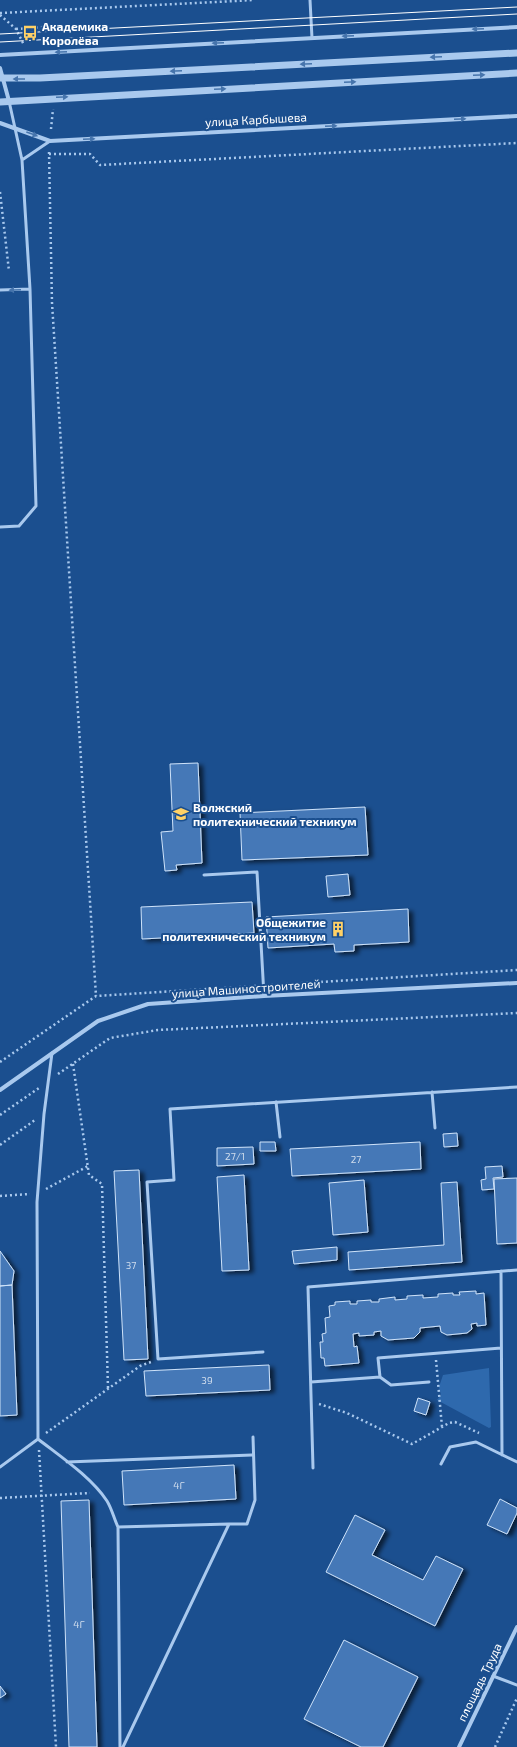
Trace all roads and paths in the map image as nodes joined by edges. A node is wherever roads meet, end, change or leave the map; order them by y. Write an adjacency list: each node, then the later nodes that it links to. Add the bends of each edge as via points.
1 (254, 0): 3 (path)
2 (310, 0): 8 (lane)
3 (226, 1): 4 (path)
4 (0, 14): 7 (path)
5 (71, 25): 7 (path)
6 (517, 27): 8 (street, one-way to 8)
7 (16, 29): 9 (path)
8 (312, 38): 11 (street, one-way to 11)
9 (25, 47)
10 (517, 53): 14 (street, one-way to 14)
11 (0, 55)
12 (0, 68): 14 (street)
13 (517, 73): 15 (street, one-way to 13)
14 (2, 78): 15 (street)
15 (9, 101): 16 (street); 20 (lane)
16 (0, 102)
17 (53, 106): 21 (path)
18 (517, 116): 22 (street, улица Карбышева, one-way to 18)
19 (0, 123): 20 (street, улица Карбышева)
20 (14, 128): 22 (street, улица Карбышева, one-way to 22); 26 (lane)
21 (51, 129)
22 (50, 141): 26 (lane)
23 (517, 143): 25 (path, via 100,165 90,154)
24 (49, 149): 25 (path)
25 (49, 154): 36 (path, via 52,303)
26 (22, 160): 29 (lane)
27 (0, 192): 28 (path)
28 (9, 271)
29 (30, 289): 30 (lane, one-way to 30); 31 (lane, via 36,506 19,526)
30 (0, 290)
31 (0, 527)
32 (204, 875): 35 (lane, via 257,872)
33 (517, 970): 35 (path)
34 (517, 983): 37 (street, улица Машиностроителей)
35 (263, 986): 36 (path); 37 (lane)
36 (96, 996): 40 (path)
37 (264, 996): 39 (street, улица Машиностроителей, via 148,1004 98,1021)
38 (517, 1013): 41 (path, via 158,1030 110,1038)
39 (52, 1053): 42 (lane); 44 (street, улица Машиностроителей)
40 (0, 1062)
41 (73, 1064): 42 (path); 61 (path, via 89,1175 102,1184)
42 (49, 1081): 47 (lane); 48 (path)
43 (517, 1087): 45 (lane)
44 (0, 1090)
45 (432, 1092): 46 (lane); 49 (lane)
46 (276, 1102): 50 (lane); 57 (lane, via 170,1109 174,1180 147,1182)
47 (44, 1114): 51 (path); 66 (lane, via 37,1202)
48 (0, 1116)
49 (435, 1128)
50 (280, 1137)
51 (0, 1145)
52 (517, 1270): 53 (lane)
53 (501, 1271): 54 (lane); 59 (lane, via 308,1287)
54 (501, 1348): 56 (lane); 68 (lane)
55 (263, 1352): 57 (lane)
56 (436, 1353): 58 (lane, via 378,1358); 63 (path)
57 (158, 1359): 61 (path, via 140,1366)
58 (380, 1377): 59 (lane); 60 (lane, via 391,1385)
59 (311, 1382): 62 (lane)
60 (429, 1382)
61 (108, 1389): 66 (path)
62 (311, 1402): 63 (path, via 347,1413 412,1444); 73 (lane)
63 (442, 1427): 64 (path, via 455,1422)
64 (482, 1434)
65 (253, 1437): 67 (lane)
66 (38, 1439): 69 (lane); 72 (lane); 75 (path)
67 (252, 1455): 69 (lane); 77 (lane, via 255,1500 247,1524)
68 (502, 1455): 70 (lane); 71 (lane, via 476,1442 450,1447)
69 (67, 1462): 74 (lane)
70 (517, 1462)
71 (441, 1464)
72 (0, 1467)
73 (313, 1468)
74 (99, 1492): 75 (path); 78 (lane, via 107,1501)
75 (41, 1496): 76 (path); 83 (path)
76 (0, 1498)
77 (229, 1524): 78 (lane); 84 (lane)
78 (118, 1527): 84 (lane)
79 (517, 1626): 80 (street, площадь Труда)
80 (493, 1676): 81 (lane); 85 (street, площадь Труда)
81 (517, 1685)
82 (517, 1698): 86 (path)
83 (56, 1747)
84 (122, 1747)
85 (459, 1747)
86 (494, 1747)

